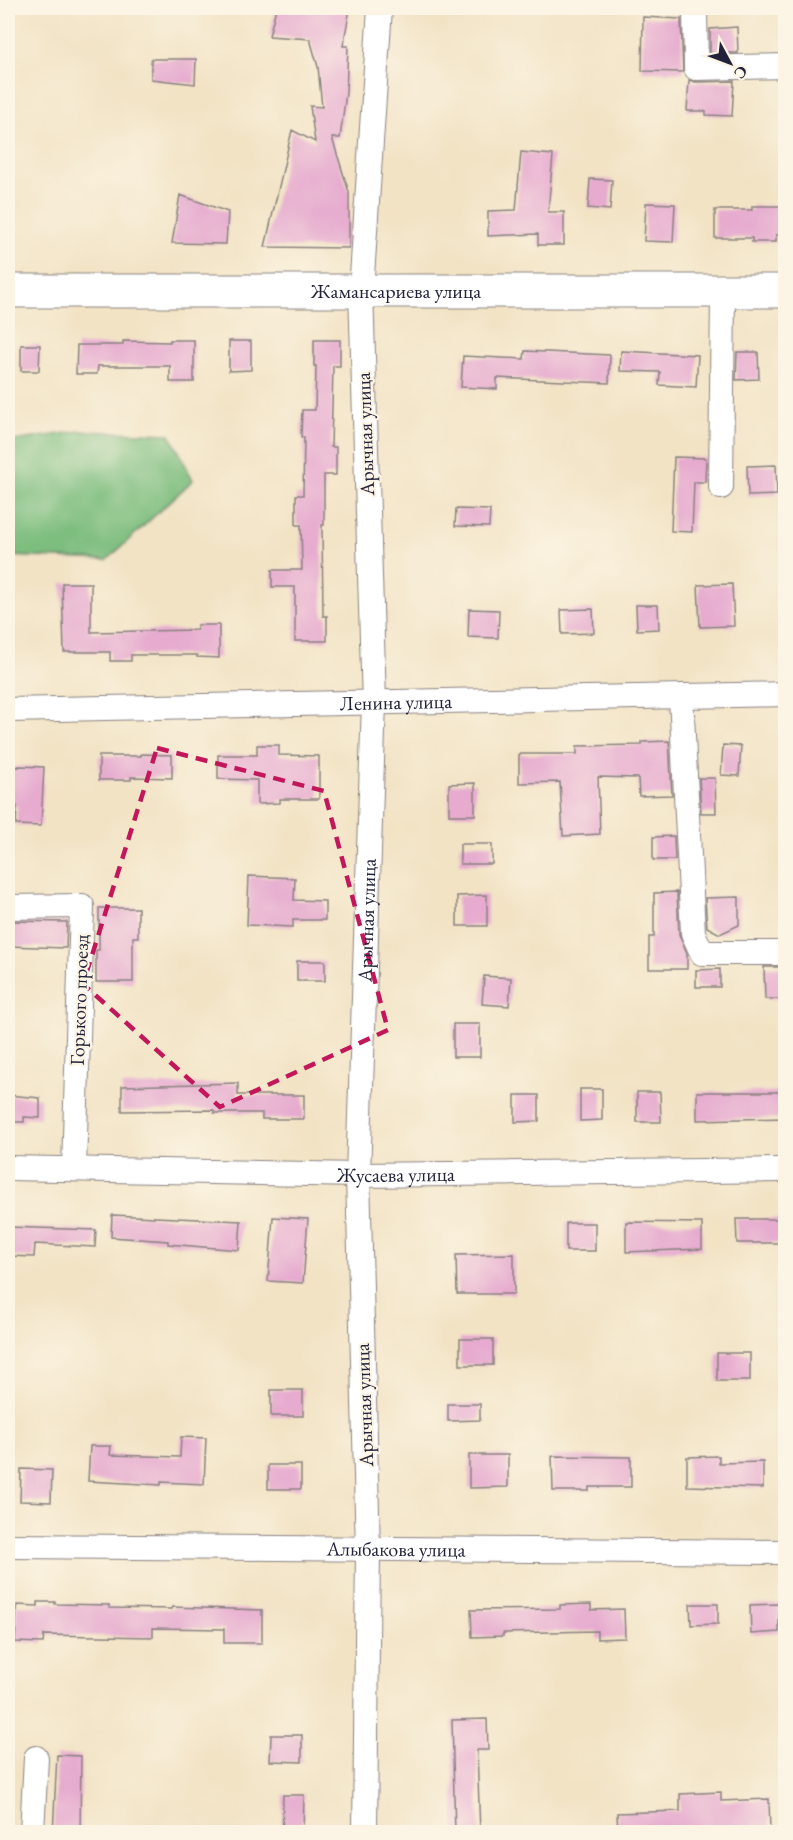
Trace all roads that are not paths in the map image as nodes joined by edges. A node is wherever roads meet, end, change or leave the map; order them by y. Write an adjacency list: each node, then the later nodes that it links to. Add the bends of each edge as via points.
1 (380, 8): 5 (street, Арычная улица)
2 (695, 8): 3 (street, via 696,68)
3 (786, 66)
4 (8, 291): 5 (street, Жамансариева улица)
5 (361, 291): 6 (street, Жамансариева улица); 11 (street, Арычная улица)
6 (723, 291): 7 (street, Жамансариева улица); 8 (street)
7 (786, 291)
8 (721, 487)
9 (786, 694): 10 (street, Ленина улица)
10 (681, 696): 11 (street, Ленина улица); 14 (street, via 693,933 702,953)
11 (374, 702): 12 (street, Ленина улица); 18 (street, Арычная улица)
12 (8, 710)
13 (8, 907): 16 (street, Горького проезд, via 82,906)
14 (786, 953)
15 (8, 1168): 16 (street, Жусаева улица)
16 (74, 1170): 18 (street, Жусаева улица)
17 (786, 1170): 18 (street, Жусаева улица)
18 (358, 1175): 20 (street, Арычная улица)
19 (8, 1546): 20 (street, Алыбакова улица)
20 (368, 1550): 21 (street, Алыбакова улица); 24 (street, Арычная улица)
21 (786, 1552)
22 (36, 1758): 23 (street)
23 (32, 1833)
24 (365, 1833)

